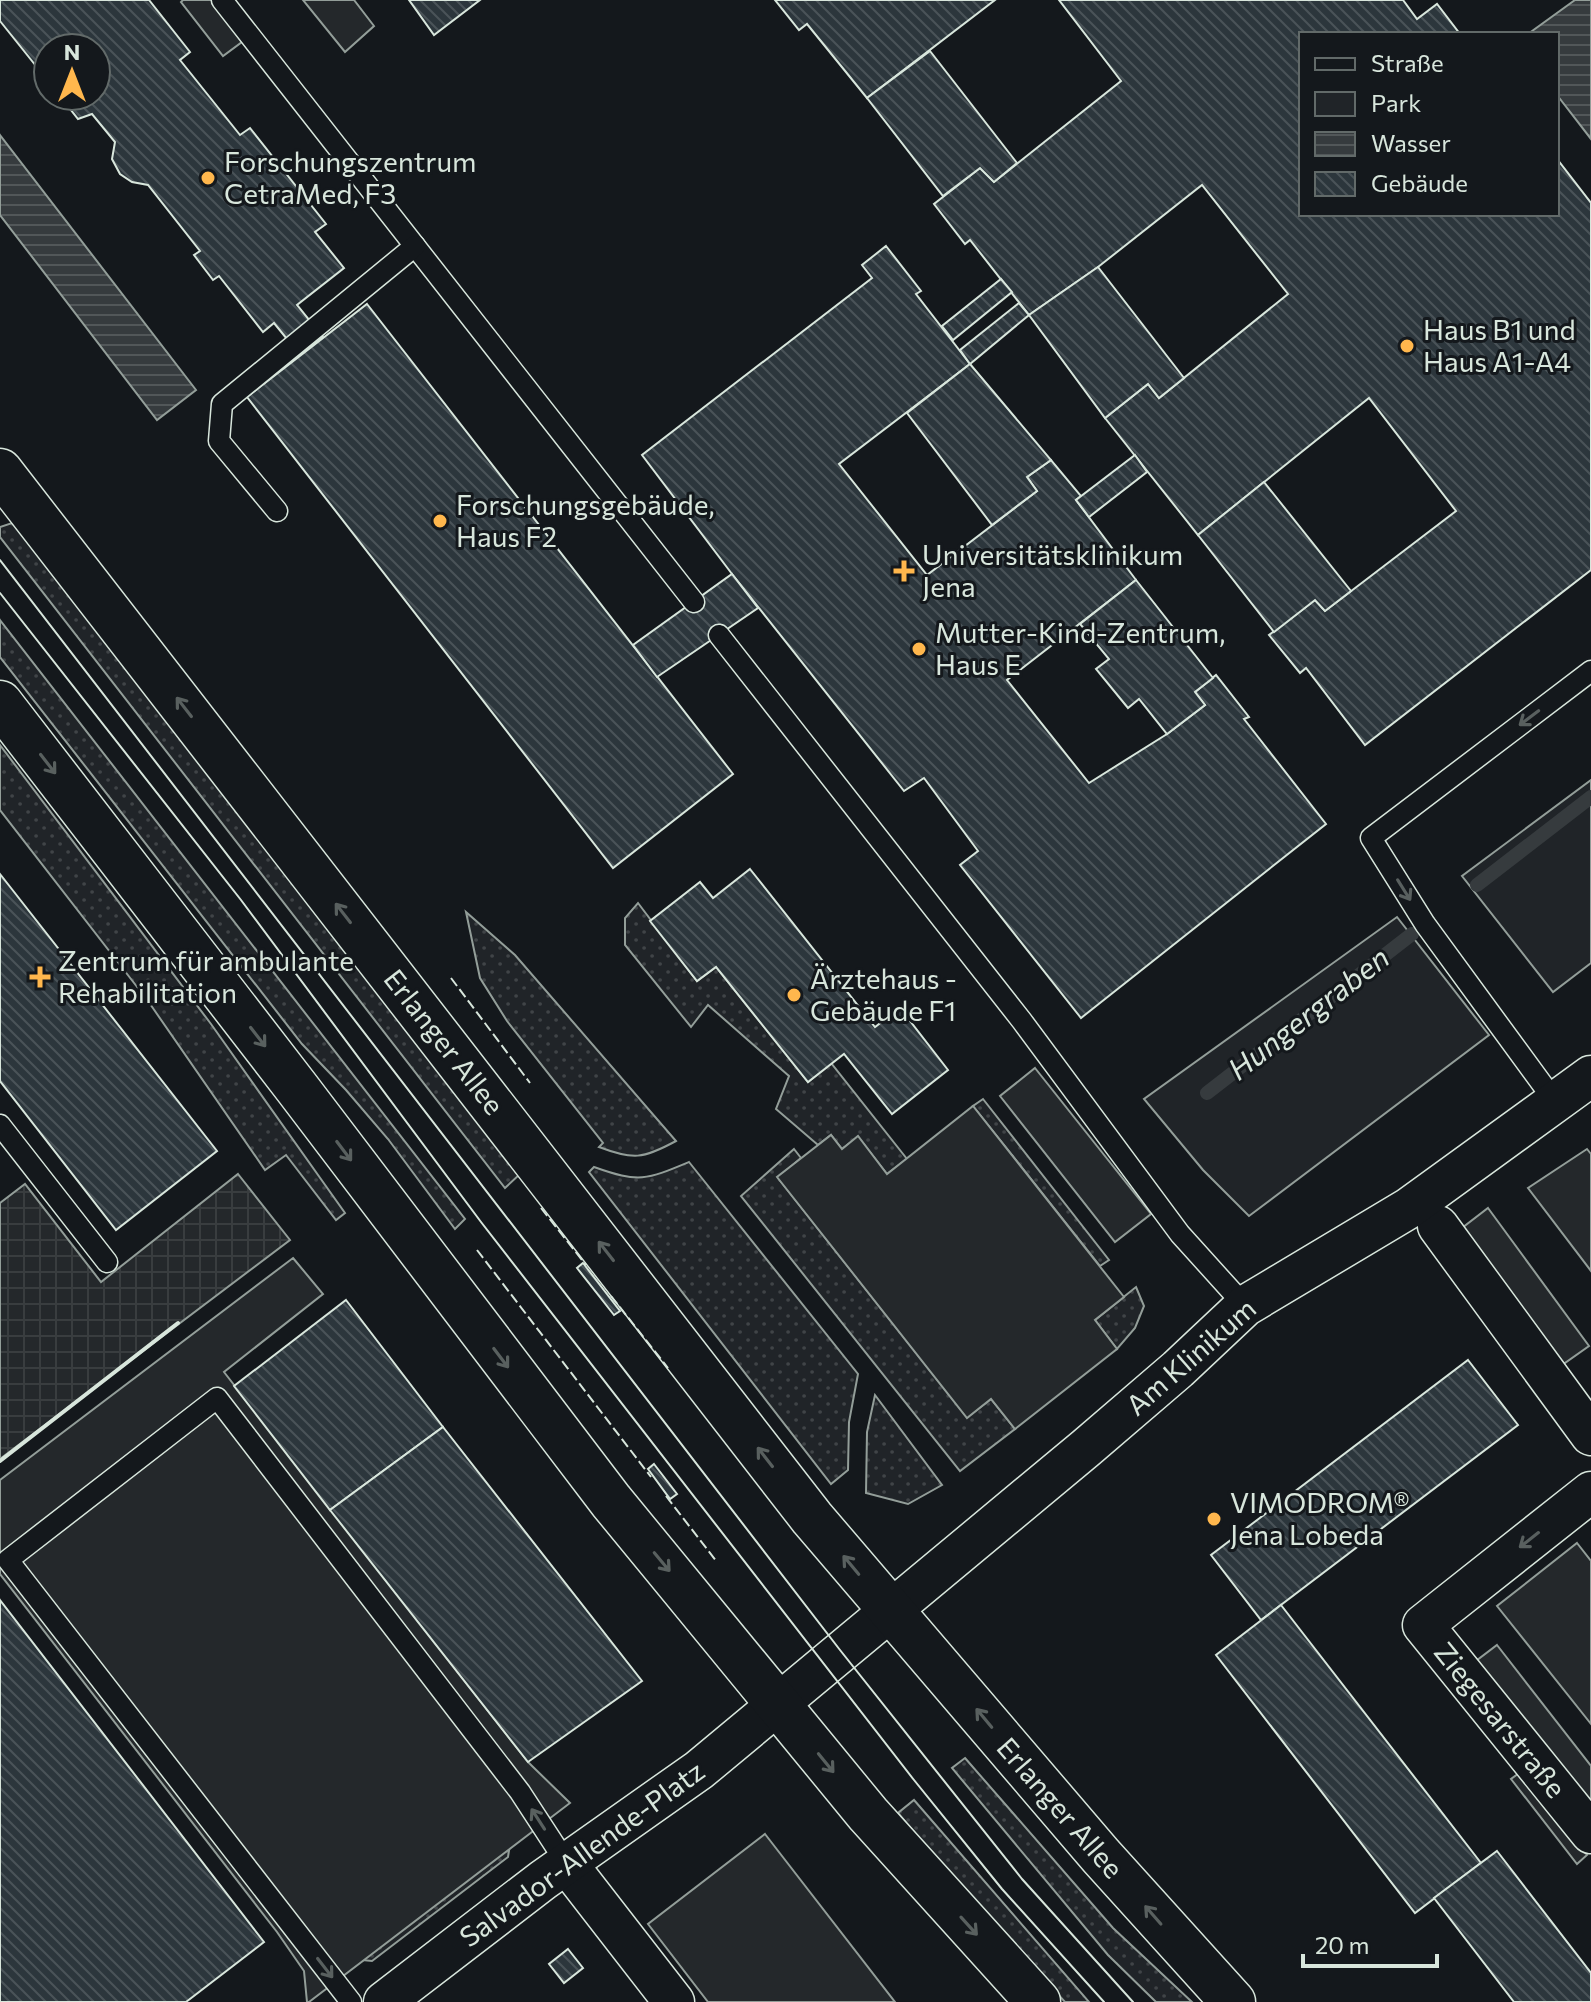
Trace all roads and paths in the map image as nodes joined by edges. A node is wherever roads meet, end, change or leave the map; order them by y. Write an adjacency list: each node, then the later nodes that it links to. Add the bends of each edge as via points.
1 (222, 0): 2 (lane)
2 (415, 246): 4 (lane, via 222,404 219,441); 5 (lane)
3 (0, 471): 18 (main road, Erlanger Allee, one-way to 3, via 812,1518)
4 (277, 511)
5 (694, 602)
6 (719, 635): 14 (lane, via 1022,1021 1180,1234)
7 (1591, 671): 10 (lane, one-way to 10, via 1371,838 1425,924)
8 (0, 703): 19 (main road, one-way to 19, via 611,1501)
9 (1591, 1076): 10 (street, Am Klinikum)
10 (1556, 1103): 14 (street, Am Klinikum, via 1409,1208)
11 (0, 1125): 13 (lane)
12 (1438, 1226): 15 (street)
13 (107, 1262)
14 (1245, 1306): 18 (street, Am Klinikum, via 1178,1369)
15 (1591, 1435)
16 (1591, 1492): 20 (street, Ziegesarstraße, one-way to 20, via 1423,1625)
17 (4, 1555): 21 (lane, one-way to 17, via 507,1774 217,1398); 22 (lane, one-way to 22)
18 (891, 1610): 19 (street); 26 (main road, Erlanger Allee, one-way to 18)
19 (777, 1702): 21 (street, Salvador-Allende-Platz, via 699,1770); 25 (main road, one-way to 25, via 880,1828)
20 (1591, 1833)
21 (567, 1864): 23 (street, Salvador-Allende-Platz); 24 (street)
22 (351, 2002)
23 (384, 2002)
24 (674, 2002)
25 (1038, 2002)
26 (1233, 2002)

